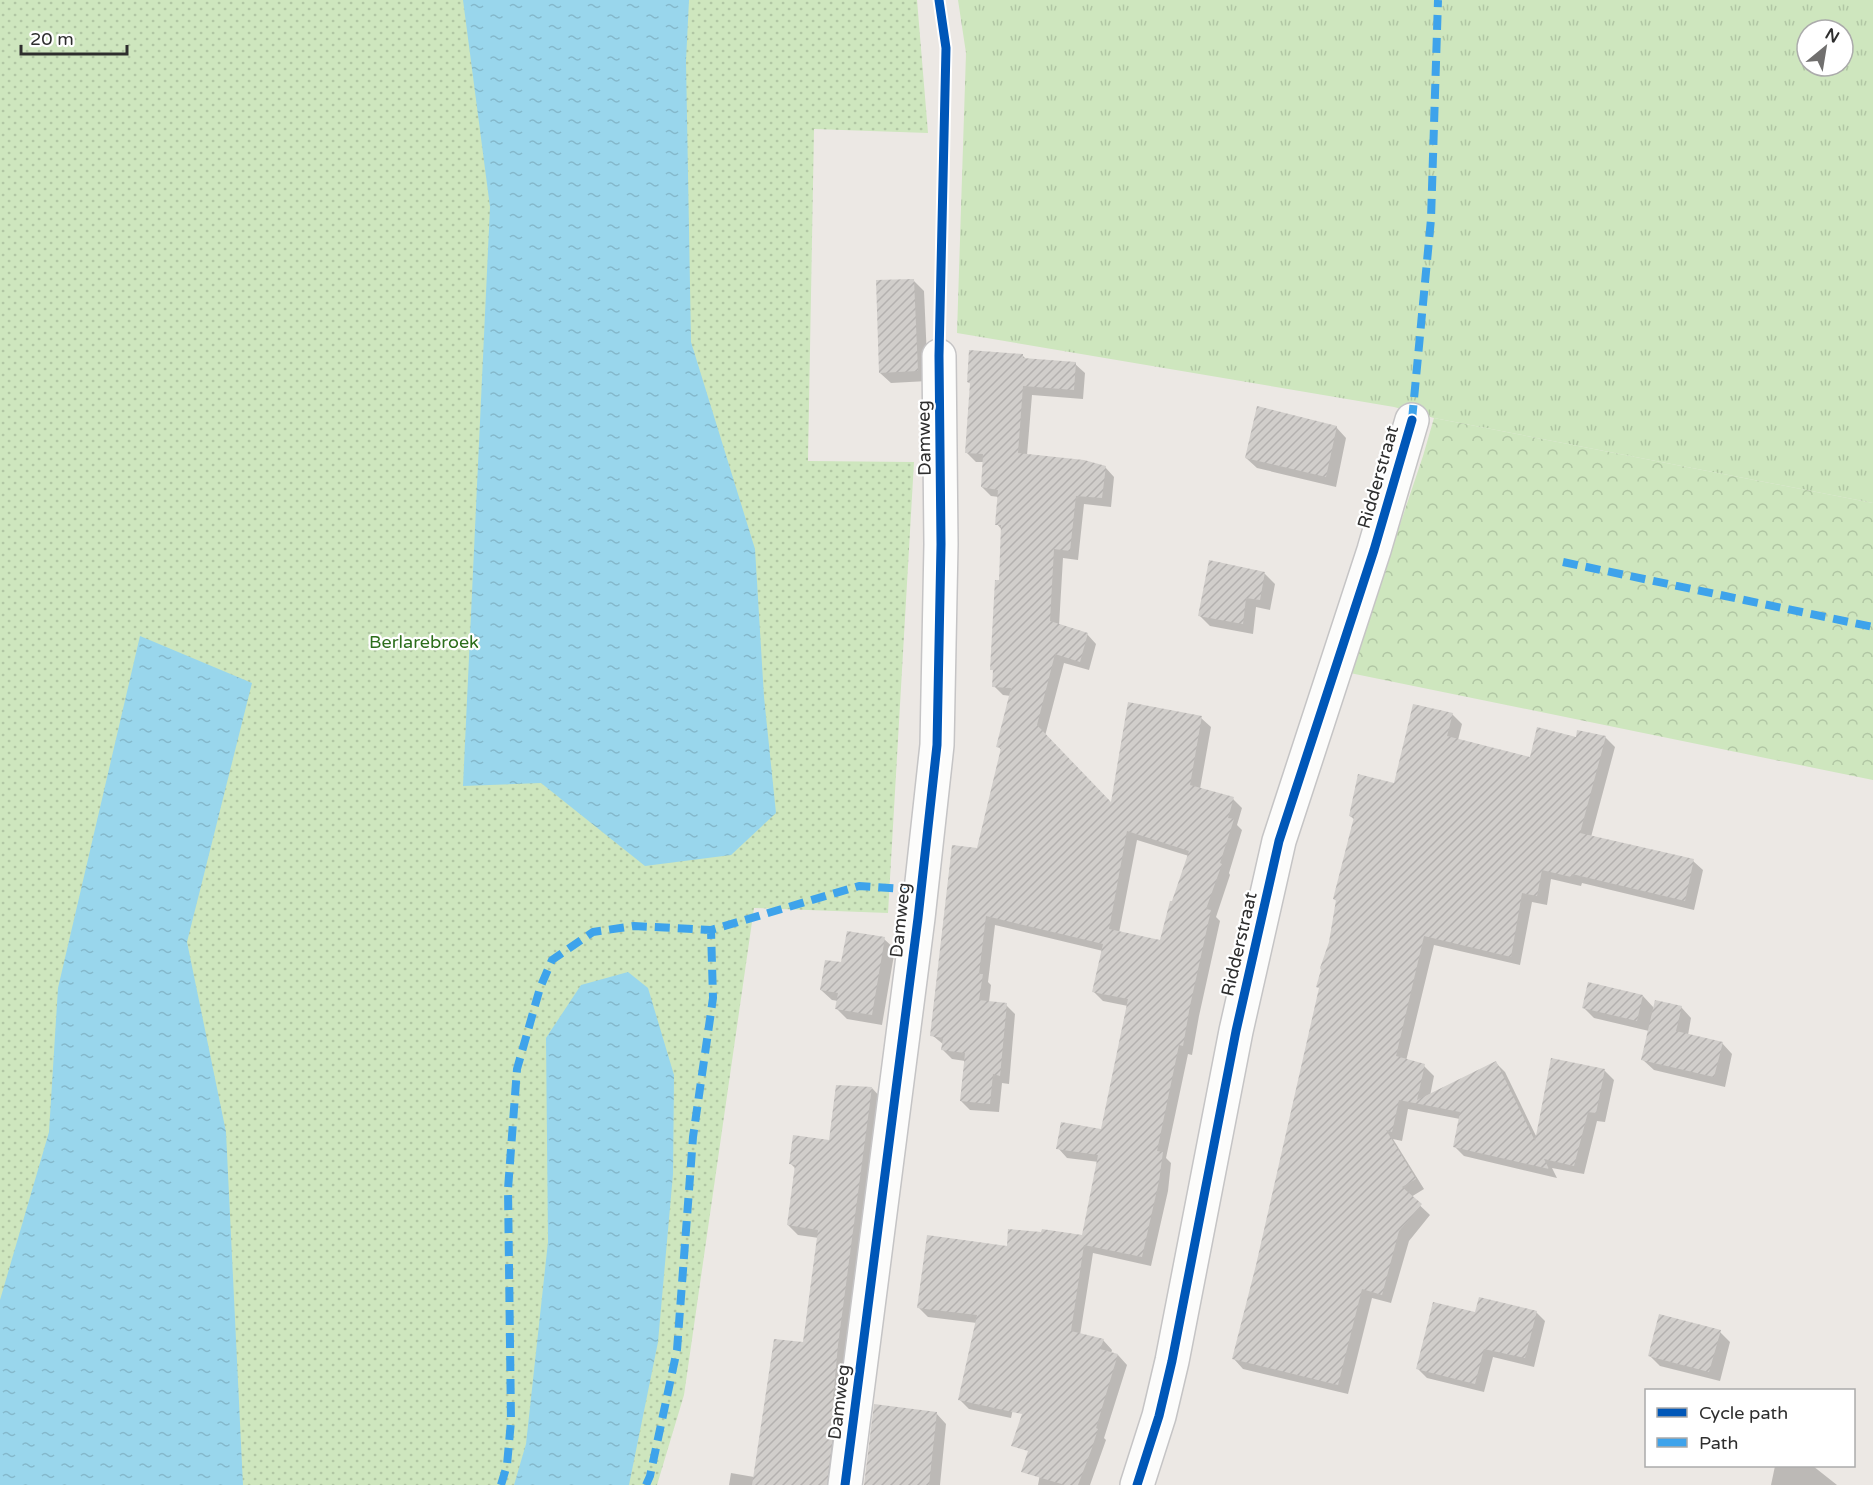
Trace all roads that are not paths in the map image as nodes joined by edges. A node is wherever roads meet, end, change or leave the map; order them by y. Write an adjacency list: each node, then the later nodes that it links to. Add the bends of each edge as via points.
1 (939, 356): 3 (street, Damweg, via 937,745)
2 (1412, 420): 4 (street, Ridderstraat, via 1279,841 1236,1031 1172,1361)
3 (845, 1485)
4 (1137, 1485)

